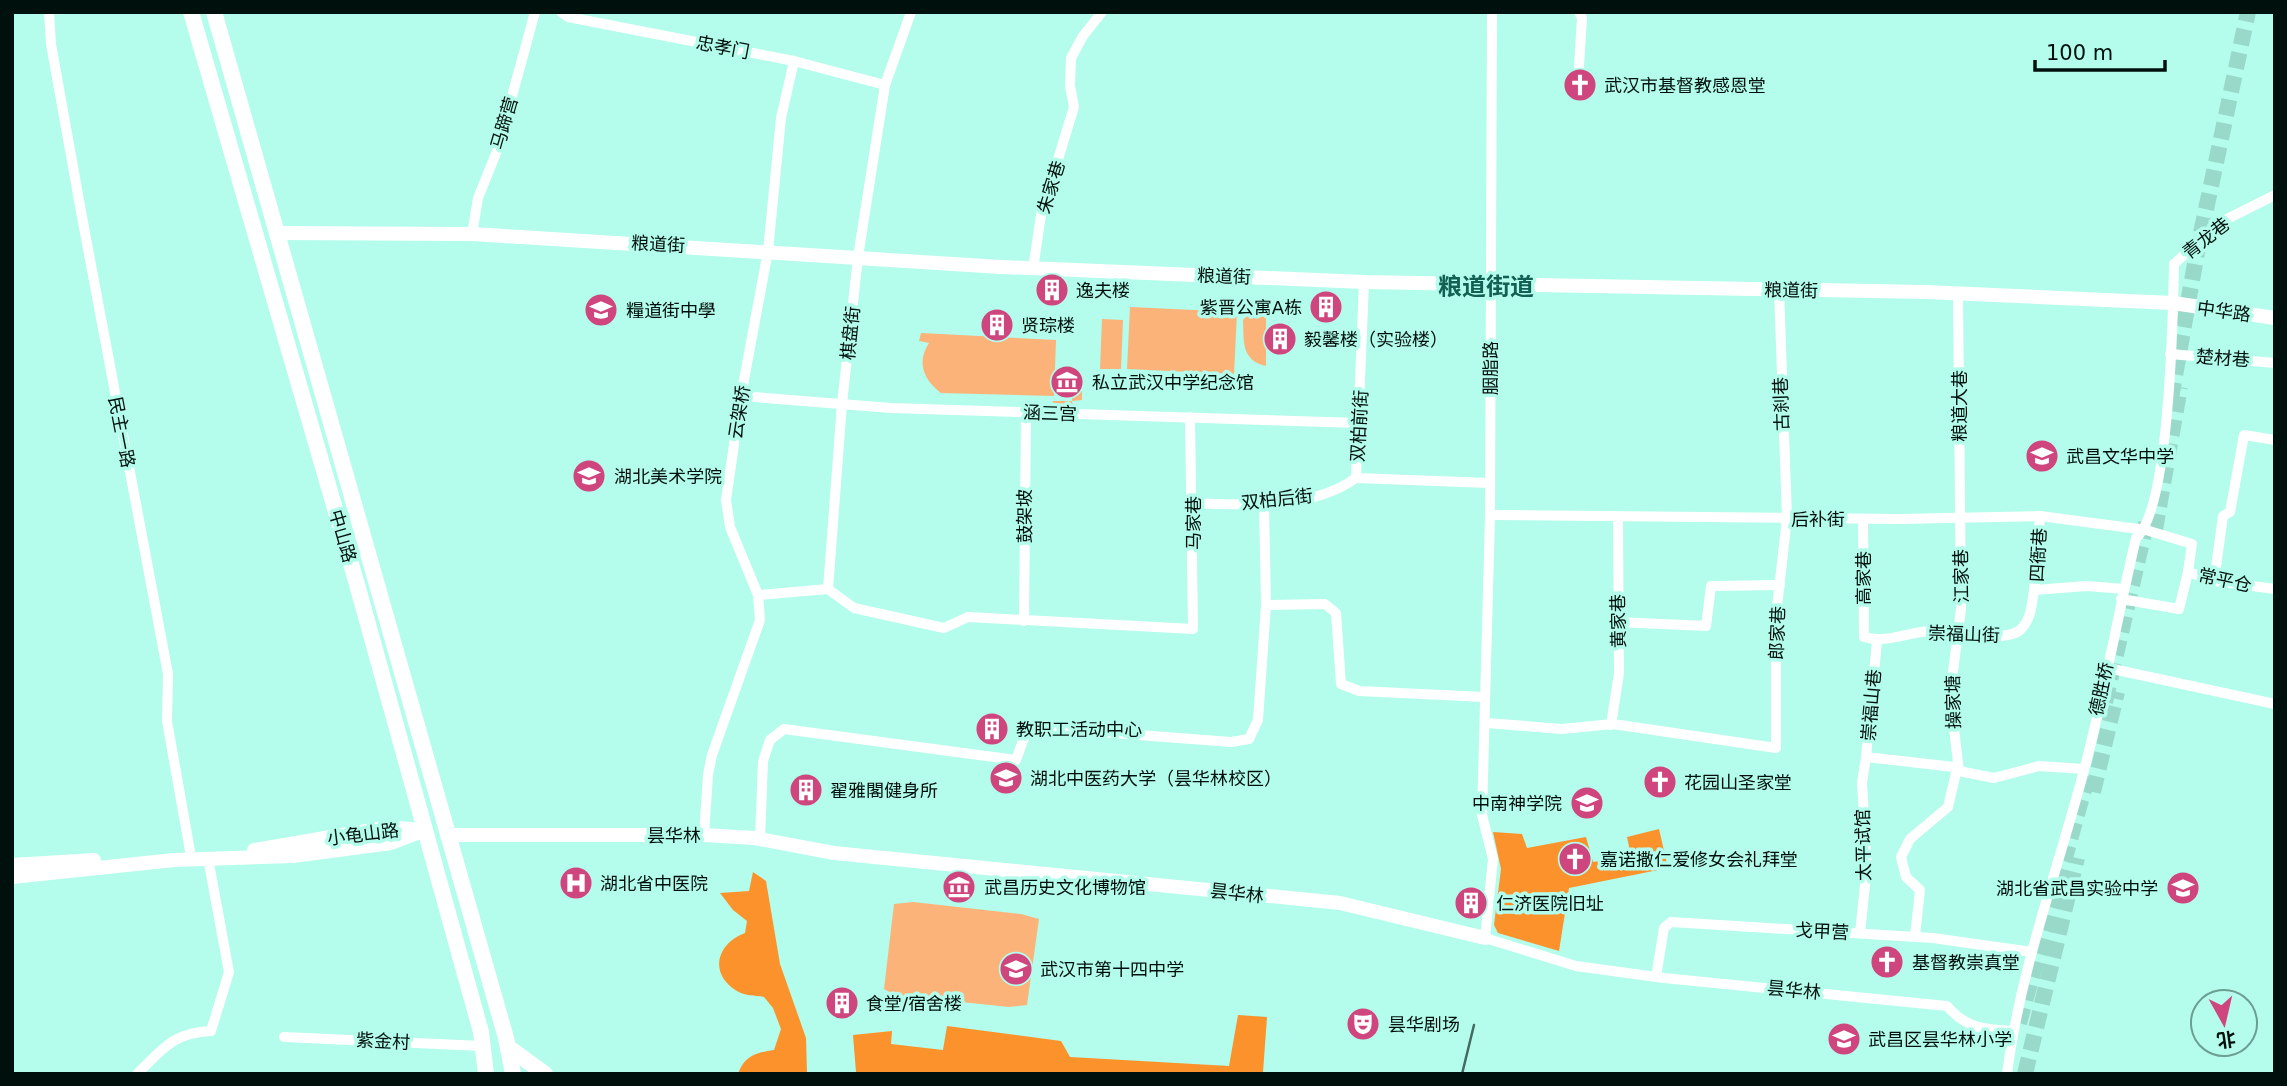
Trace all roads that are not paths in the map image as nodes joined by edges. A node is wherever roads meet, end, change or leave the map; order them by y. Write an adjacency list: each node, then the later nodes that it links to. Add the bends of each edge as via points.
1 (49, 12): 72 (street, 民主一路, via 77,190 168,674 167,721)
2 (191, 12): 38 (main road, 中山路)
3 (215, 12): 14 (main road, 中山路)
4 (535, 12): 15 (street, 马蹄营, via 497,151 478,198)
5 (561, 12): 10 (street, 忠孝门)
6 (911, 12): 12 (street, 棋盘街)
7 (1102, 12): 18 (street, 朱家巷, via 1072,58 1074,107 1041,215)
8 (1492, 12): 20 (street, 胭脂路)
9 (1579, 12): 11 (street)
10 (794, 61): 12 (street, 忠孝门); 16 (street, 云架桥, via 781,118)
11 (1579, 66)
12 (885, 85): 17 (street, 棋盘街)
13 (2275, 195): 23 (street, 青龙巷, via 2219,223 2174,264)
14 (276, 233): 15 (street, 粮道街); 35 (main road, 中山路)
15 (472, 234): 16 (street, 粮道街)
16 (768, 251): 17 (street, 粮道街); 27 (street, 云架桥)
17 (858, 257): 18 (street, 粮道街); 28 (street, 棋盘街)
18 (1033, 269): 19 (street, 粮道街)
19 (1364, 282): 20 (street, 粮道街); 31 (street, 双柏前街)
20 (1489, 284): 21 (street, 粮道街); 34 (street, 胭脂路)
21 (1779, 289): 22 (street, 粮道街); 42 (street, 古刹巷)
22 (1958, 293): 23 (street, 粮道街); 43 (street, 粮道大巷)
23 (2173, 303): 24 (street, 中华路); 25 (street, 德胜桥)
24 (2275, 318)
25 (2170, 354): 26 (street, 楚材巷); 45 (street, 德胜桥, via 2160,473)
26 (2275, 363)
27 (741, 396): 28 (street, 涵三宫); 53 (street, 云架桥, via 726,500 730,527)
28 (842, 404): 29 (street, 涵三宫); 49 (street, 棋盘街)
29 (1026, 412): 30 (street, 涵三宫); 55 (street, 鼓架坡)
30 (1191, 417): 31 (street, 涵三宫); 36 (street, 马家巷)
31 (1359, 423): 33 (street, 双柏前街)
32 (2275, 440): 47 (street, via 2244,435 2230,512 2223,516)
33 (1356, 478): 34 (street, 双柏前街); 37 (street, 双柏后街, via 1337,492)
34 (1490, 483): 39 (street, 胭脂路)
35 (352, 502): 38 (main road); 69 (main road, 中山路)
36 (1194, 503): 37 (street, 双柏后街); 55 (street, 马家巷, via 1193,629)
37 (1264, 504): 54 (street)
38 (335, 507): 68 (main road, 中山路)
39 (1490, 515): 41 (street, 后补街); 61 (street, 胭脂路)
40 (2040, 516): 43 (street, 后补街); 45 (street, 后补街); 50 (street, 四衙巷)
41 (1618, 517): 42 (street, 后补街); 56 (street, 黄家巷)
42 (1787, 518): 44 (street, 后补街); 48 (street, 郎家巷)
43 (1959, 518): 44 (street, 后补街); 57 (street, 江家巷)
44 (1863, 519): 58 (street, 高家巷)
45 (2146, 530): 46 (street, 后补街, via 2192,544); 52 (street, 德胜桥, via 2136,538)
46 (2188, 572): 47 (street, 常平仓); 52 (street, 常平仓, via 2179,608)
47 (2214, 581): 51 (street, 常平仓)
48 (1780, 585): 56 (street, via 1711,586 1706,626); 64 (street, 郎家巷, via 1776,748)
49 (828, 589): 53 (street); 55 (street, via 854,607 944,628 968,617)
50 (2034, 590): 52 (street, 四衙巷, via 2087,586); 57 (street, 崇福山街, via 2031,611 2020,630 2008,636)
51 (2275, 590)
52 (2122, 594): 66 (street, 德胜桥)
53 (758, 595): 70 (street, 云架桥, via 760,620 708,775)
54 (1266, 606): 61 (street, via 1325,604 1336,613 1341,684 1359,691); 71 (street, via 1258,720 1249,739 1231,742 1033,727 1016,760 784,729 770,740 763,761)
55 (1024, 621)
56 (1618, 622): 64 (street, 黄家巷, via 1619,673)
57 (1958, 633): 59 (street, 崇福山街, via 1931,631); 67 (street, 操家塘, via 1950,695)
58 (1864, 637): 59 (street, 崇福山街)
59 (1877, 641): 65 (street, 崇福山巷)
60 (2108, 668): 62 (street)
61 (1484, 697): 63 (street, 胭脂路)
62 (2275, 704)
63 (1487, 723): 64 (street, via 1562,729); 78 (street, 胭脂路, via 1482,815 1493,859)
64 (1611, 725)
65 (1866, 757): 67 (street, 崇福山巷, via 1954,766); 76 (street, 太平试馆, via 1862,793 1867,866)
66 (2084, 769): 67 (street, 崇福山巷, via 2039,766 1994,778); 79 (street, 德胜桥)
67 (1959, 771): 77 (street, via 1948,807 1910,839 1901,857 1906,877 1920,890)
68 (425, 830): 72 (street, 小龟山路, via 389,827 254,850); 73 (street, 小龟山路, via 391,843 293,856); 84 (main road, 中山路)
69 (447, 835): 70 (street, 昙华林); 83 (main road, 中山路)
70 (704, 835): 71 (street, 昙华林)
71 (760, 839): 78 (street, 昙华林, via 834,853 1340,903)
72 (190, 851): 74 (street, 小龟山路)
73 (208, 858): 75 (street, 小龟山路); 86 (street, via 229,972 211,1031 188,1032)
74 (12, 865)
75 (12, 877)
76 (1860, 933): 77 (street, 戈甲营); 80 (street, 戈甲营, via 1671,922 1664,928)
77 (1915, 936): 79 (street, 戈甲营)
78 (1485, 938): 80 (street, 昙华林, via 1576,966)
79 (2032, 952): 81 (street, 德胜桥)
80 (1656, 977): 81 (street, 昙华林, via 1947,1006 1959,1021 1987,1030)
81 (2012, 1031): 89 (street, 德胜桥)
82 (284, 1037): 84 (street, 紫金村)
83 (507, 1042): 87 (main road, 中山路); 88 (main road)
84 (482, 1046): 85 (main road, 中山路)
85 (485, 1068)
86 (137, 1074)
87 (513, 1074)
88 (545, 1074)
89 (2007, 1074)

